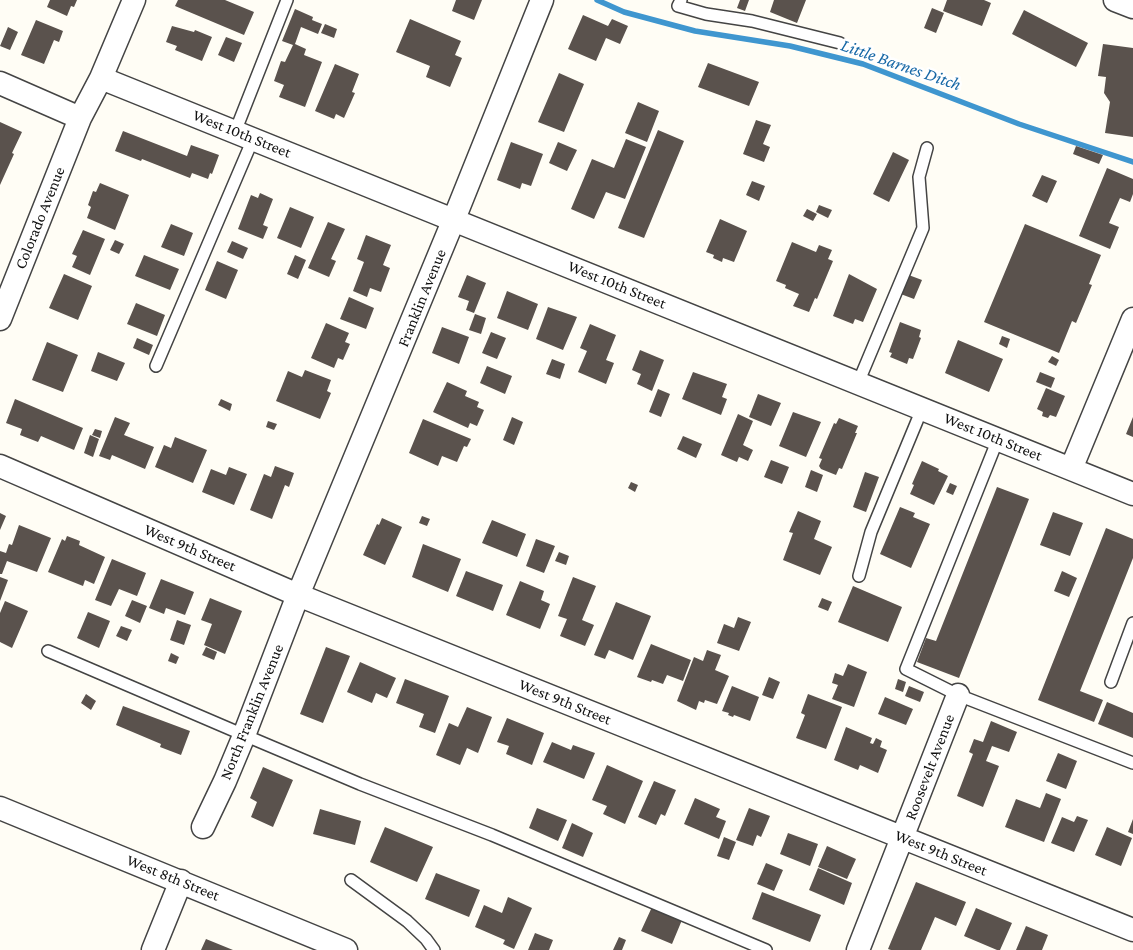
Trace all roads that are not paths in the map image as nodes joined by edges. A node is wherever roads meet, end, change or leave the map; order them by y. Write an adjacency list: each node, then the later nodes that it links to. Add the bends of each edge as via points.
1 (134, 0): 8 (street)
2 (287, 0): 11 (lane)
3 (542, 0): 13 (street, Franklin Avenue)
4 (680, 0): 7 (lane, via 678,6 706,14 752,21)
5 (1115, 0): 6 (street)
6 (1133, 7)
7 (840, 43)
8 (101, 78): 10 (street, Colorado Avenue); 11 (street, West 10th Street)
9 (0, 83): 10 (street)
10 (80, 118): 14 (street, Colorado Avenue)
11 (244, 135): 13 (street, West 10th Street); 16 (lane)
12 (927, 148): 17 (lane, via 919,177 923,228)
13 (454, 219): 17 (street, West 10th Street); 24 (street, Franklin Avenue)
14 (0, 319)
15 (1133, 319): 21 (street)
16 (156, 366)
17 (858, 383): 18 (street, West 10th Street)
18 (922, 409): 19 (street, West 10th Street); 23 (lane, via 870,532)
19 (998, 439): 21 (street, West 10th Street); 28 (lane, via 906,669)
20 (0, 466): 24 (street, West 9th Street)
21 (1070, 469): 22 (street, West 10th Street)
22 (1133, 494)
23 (859, 576)
24 (298, 595): 29 (street, North Franklin Avenue); 33 (street, West 9th Street)
25 (1133, 623): 27 (lane)
26 (48, 651): 29 (lane)
27 (1111, 682)
28 (958, 695): 30 (lane); 33 (street, Roosevelt Avenue)
29 (244, 736): 32 (street, North Franklin Avenue); 41 (lane)
30 (1133, 764)
31 (2, 814): 35 (street, West 8th Street)
32 (203, 827)
33 (903, 838): 36 (street, West 9th Street); 42 (street, Roosevelt Avenue)
34 (351, 880): 40 (lane, via 407,921)
35 (181, 881): 37 (street, West 8th Street); 38 (street)
36 (1133, 930)
37 (323, 946): 39 (street, West 8th Street)
38 (153, 950)
39 (346, 950)
40 (434, 950)
41 (766, 950)
42 (858, 950)

